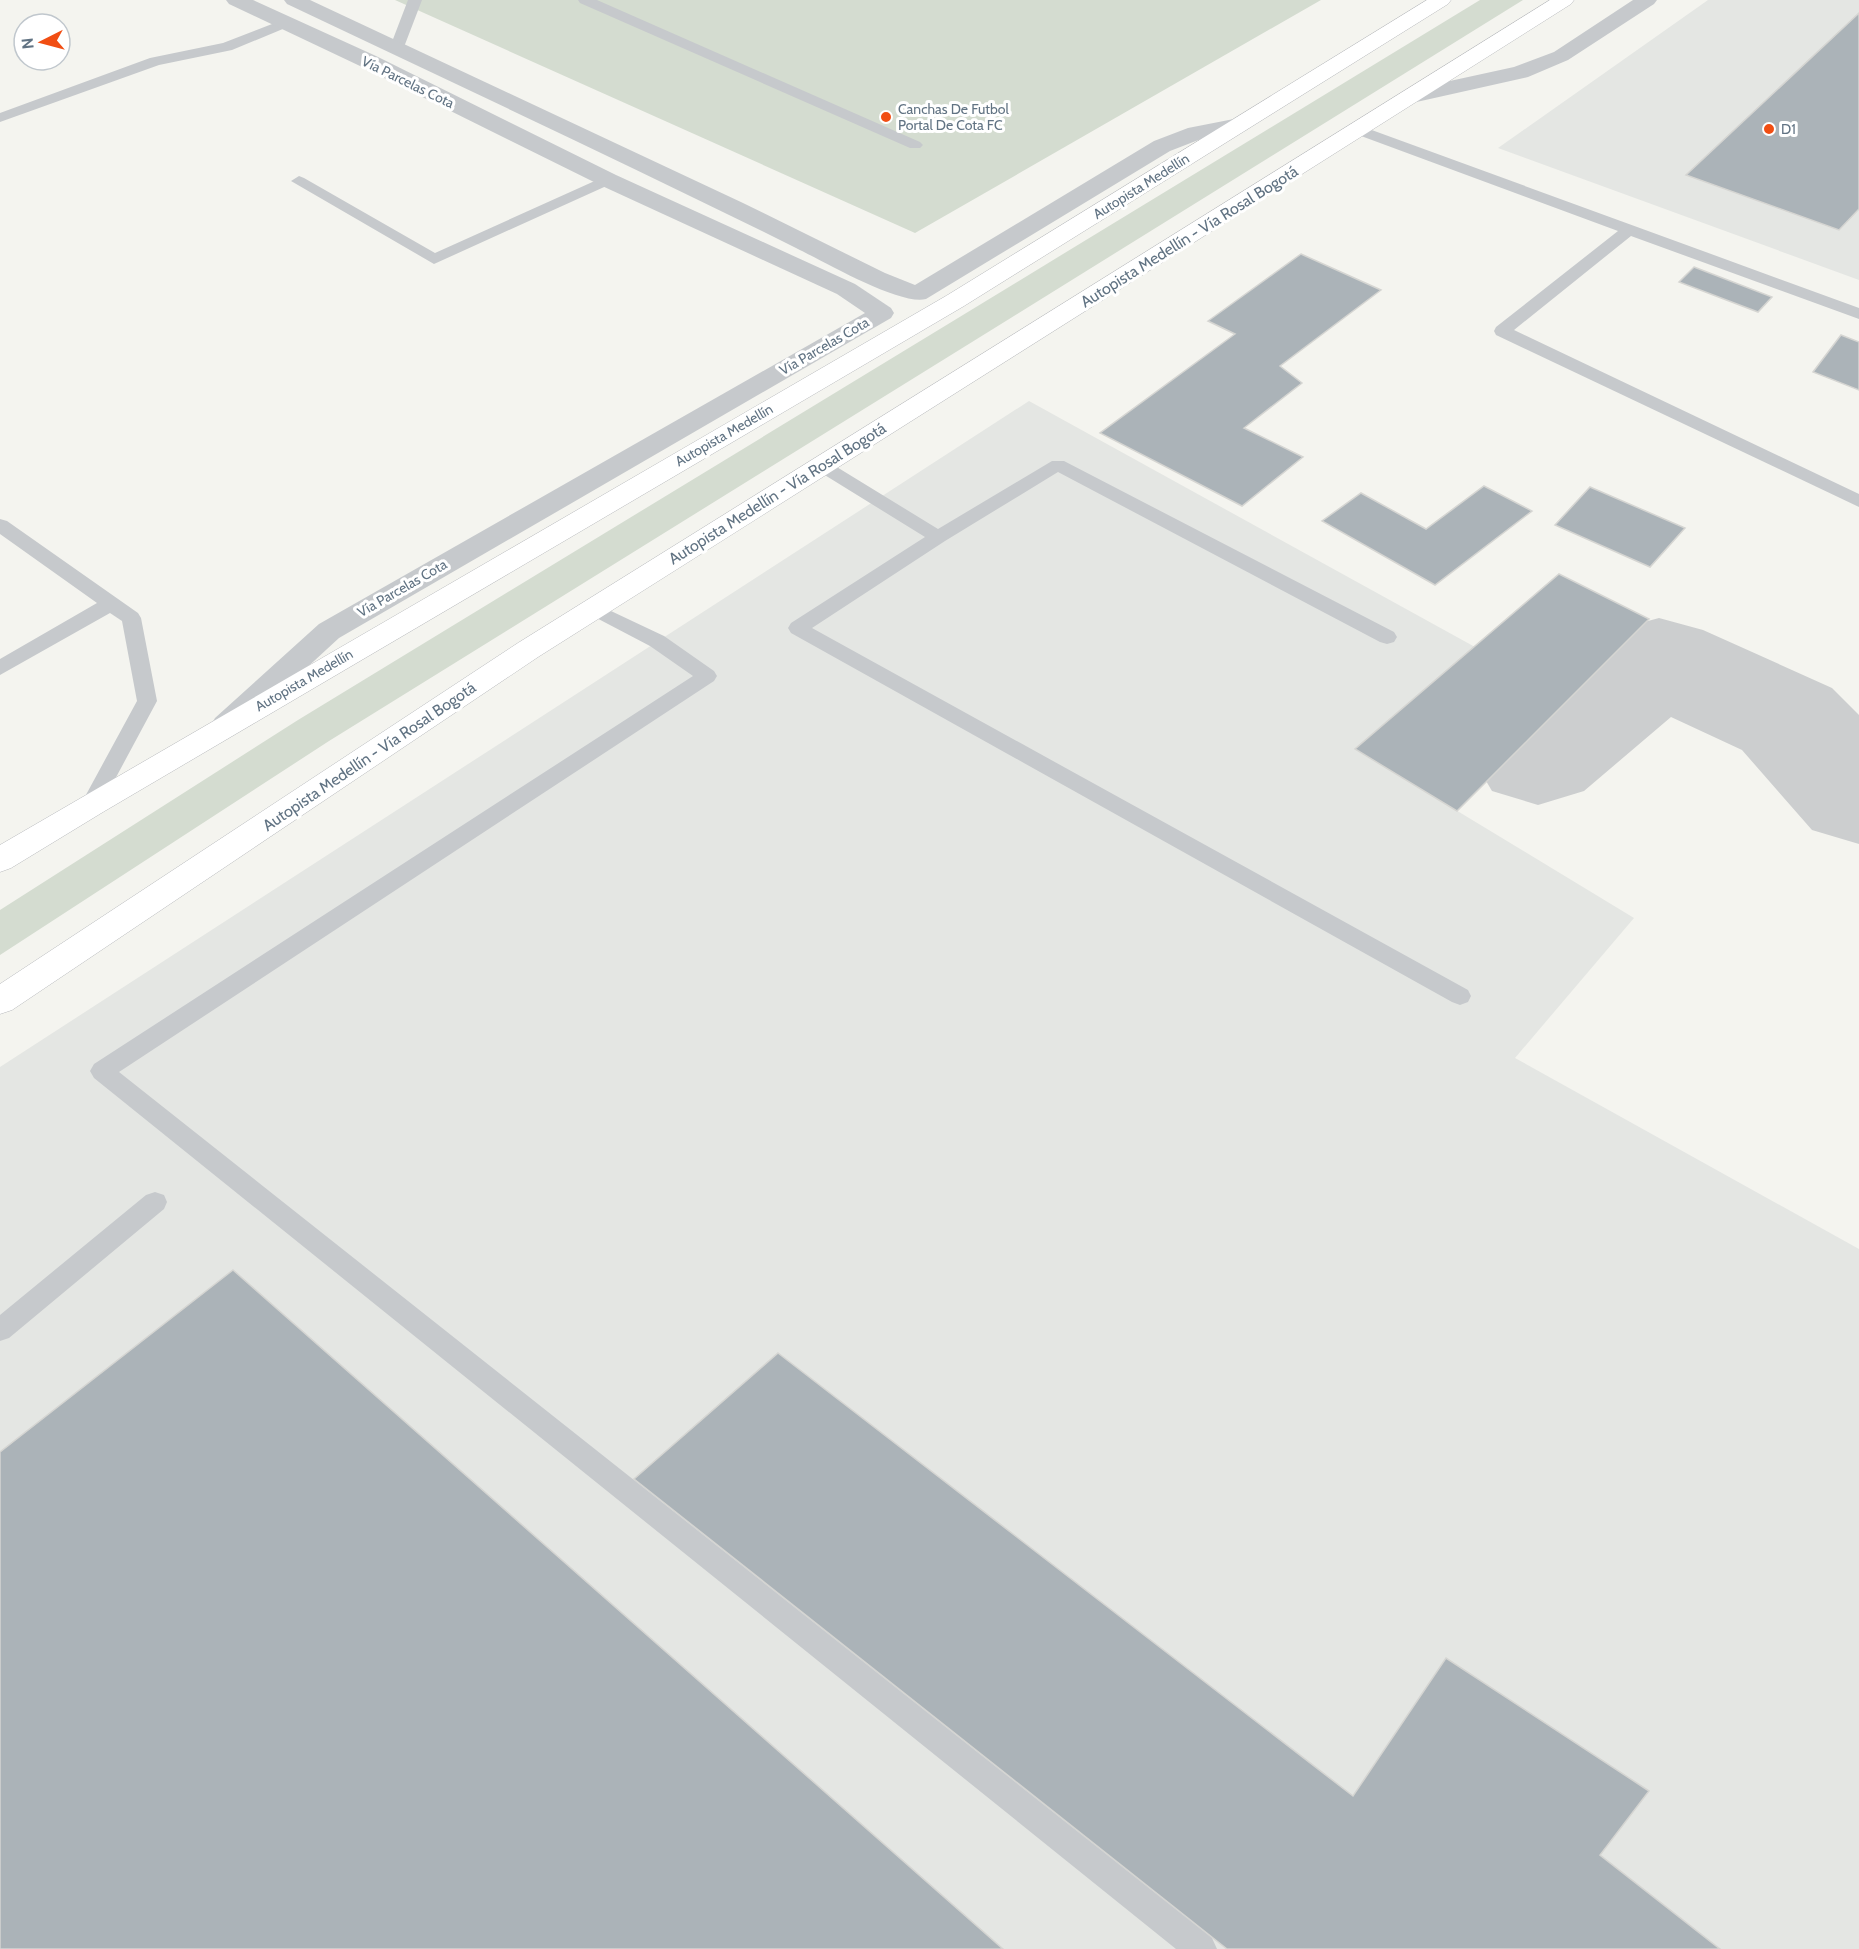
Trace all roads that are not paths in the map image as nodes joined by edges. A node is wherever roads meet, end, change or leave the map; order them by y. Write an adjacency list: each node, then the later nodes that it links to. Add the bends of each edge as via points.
1 (236, 0): 8 (street, Vía Parcelas Cota)
2 (294, 0): 9 (street, Vía Parcelas Cota)
3 (415, 0): 9 (lane)
4 (585, 0): 14 (lane)
5 (1441, 0): 12 (highway, Autopista Medellín)
6 (1564, 0): 10 (highway, Autopista Medellín - Vía Rosal Bogotá)
7 (1647, 0): 10 (street, via 1561,56 1520,72)
8 (285, 23): 11 (lane, via 227,46 154,61); 15 (street, Vía Parcelas Cota)
9 (397, 47): 18 (street, Vía Parcelas Cota, via 876,278)
10 (1412, 96): 13 (highway, Autopista Medellín - Vía Rosal Bogotá)
11 (0, 118)
12 (1239, 125): 18 (street, via 1196,133 1162,146); 29 (highway, Autopista Medellín, via 955,301)
13 (1358, 130): 17 (lane); 21 (highway, Autopista Medellín - Vía Rosal Bogotá)
14 (915, 146)
15 (608, 180): 16 (lane, via 434,259); 19 (street, Vía Parcelas Cota, via 846,289)
16 (299, 181)
17 (1630, 230): 20 (lane); 22 (lane, via 1502,331)
18 (917, 294): 19 (street)
19 (882, 313): 29 (street, Vía Parcelas Cota, via 329,631)
20 (1859, 314)
21 (822, 465): 24 (lane); 26 (highway, Autopista Medellín - Vía Rosal Bogotá)
22 (1859, 501)
23 (0, 525): 25 (lane)
24 (938, 537): 27 (lane, via 1058,465); 32 (lane, via 798,628)
25 (111, 604): 28 (lane); 30 (lane, via 131,618 147,701)
26 (594, 609): 33 (highway, Autopista Medellín - Vía Rosal Bogotá); 36 (lane, via 657,641 707,676 102,1071)
27 (1387, 637)
28 (0, 668)
29 (224, 727): 30 (highway, Autopista Medellín)
30 (92, 804): 31 (highway, Autopista Medellín)
31 (0, 860)
32 (1460, 996)
33 (0, 1001)
34 (155, 1202): 35 (lane)
35 (0, 1330)
36 (1201, 1949)

